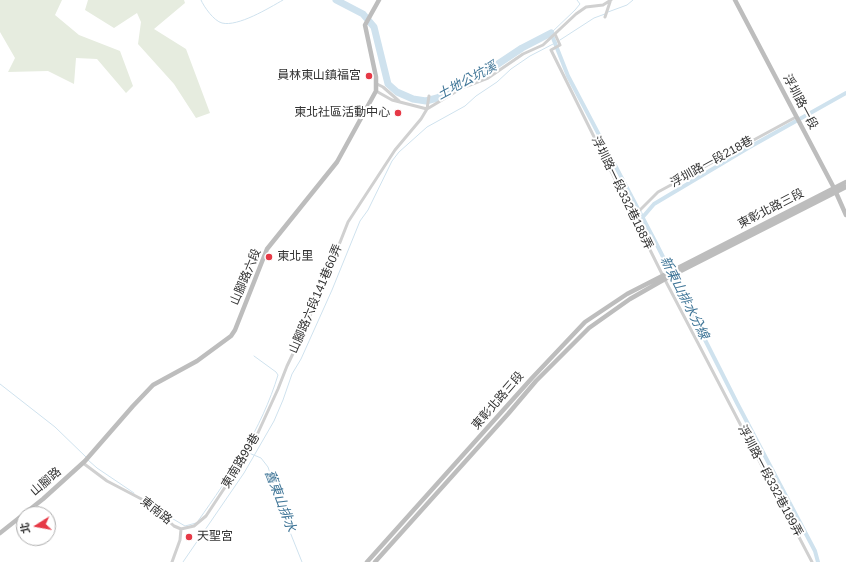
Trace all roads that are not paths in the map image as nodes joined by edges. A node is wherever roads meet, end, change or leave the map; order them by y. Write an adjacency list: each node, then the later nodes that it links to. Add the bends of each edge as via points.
1 (379, 0): 6 (street, 山腳路六段, via 365,25)
2 (611, 0): 4 (street); 5 (street, via 603,6 586,7)
3 (735, 0): 11 (street, 浮圳路一段)
4 (605, 17)
5 (555, 34): 10 (street, via 543,45 523,54 488,78 462,88); 16 (street, 浮圳路一段332巷188弄, via 560,45 551,50)
6 (377, 84): 7 (street, 山腳路六段); 9 (street)
7 (376, 91): 9 (street); 20 (street, 山腳路六段, via 337,162 267,249 235,330 197,360 156,383)
8 (429, 96): 10 (street)
9 (400, 102): 10 (street)
10 (427, 109): 18 (street, 山腳路六段141巷60弄, via 394,150 348,222)
11 (796, 116): 14 (street, 浮圳路一段); 16 (street, 浮圳路一段218巷, via 658,192)
12 (846, 182): 14 (street)
13 (846, 187): 14 (street)
14 (835, 190): 15 (street, 浮圳路一段); 17 (street, 東彰北路三段)
15 (846, 215)
16 (634, 216): 17 (street, 浮圳路一段332巷188弄)
17 (664, 278): 19 (street, 浮圳路一段332巷188弄); 24 (street, 東彰北路三段, via 627,294 585,322); 25 (street, 東彰北路三段, via 589,328 561,354)
18 (283, 376): 21 (street, 東南路99巷, via 247,454 206,516 194,526)
19 (727, 400): 26 (street, 浮圳路一段332巷189弄)
20 (84, 462): 21 (street, 東南路, via 107,481 149,503 174,526); 22 (street, 山腳路)
21 (181, 529): 23 (street, 東南路)
22 (0, 533)
23 (172, 562)
24 (367, 562)
25 (375, 562)
26 (812, 562)

